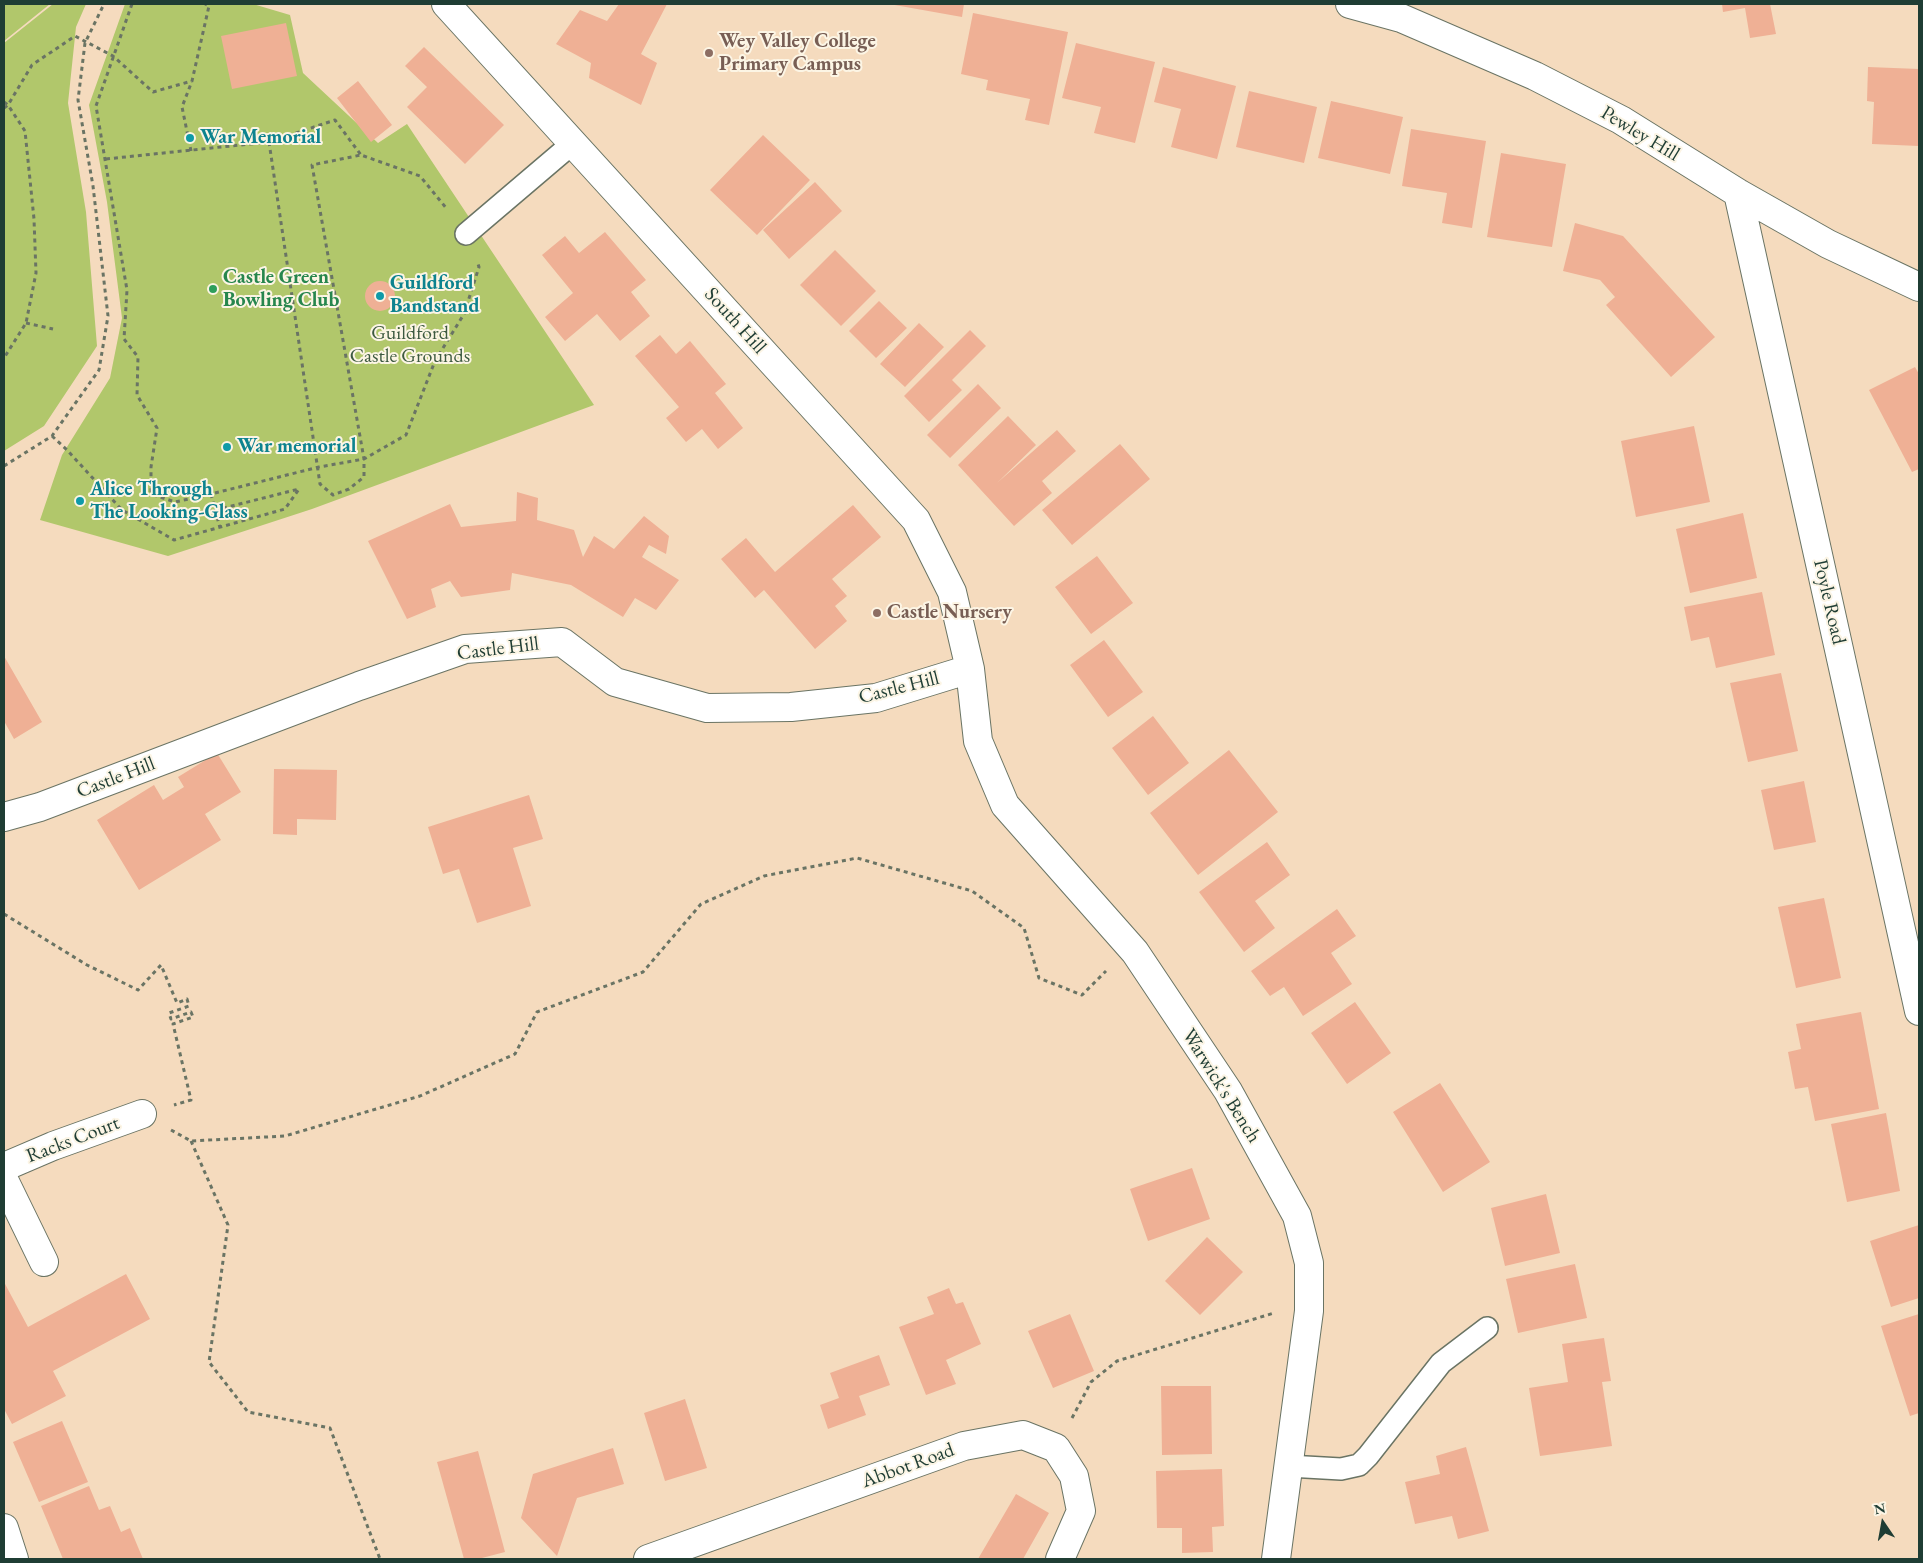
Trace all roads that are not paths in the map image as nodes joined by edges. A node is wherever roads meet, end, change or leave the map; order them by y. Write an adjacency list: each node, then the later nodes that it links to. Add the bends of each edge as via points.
1 (446, 4): 4 (street, South Hill)
2 (1350, 4): 3 (street, Pewley Hill)
3 (1402, 11): 5 (street, Pewley Hill, via 1621,120)
4 (573, 143): 6 (lane); 8 (street, South Hill, via 916,520 952,592)
5 (1738, 193): 7 (street, Pewley Hill, via 1828,244); 10 (street, Poyle Road)
6 (466, 234)
7 (1919, 287)
8 (970, 669): 9 (street, Castle Hill, via 876,698 791,707 708,708 615,682 562,642 465,650 359,686 40,808); 16 (street, Warwick's Bench, via 978,741 1005,806 1135,952 1228,1091 1297,1216 1309,1263 1309,1311)
9 (4, 817)
10 (1919, 1011)
11 (142, 1114): 12 (street, Racks Court)
12 (4, 1167)
13 (4, 1180): 14 (street, Racks Court)
14 (44, 1262)
15 (1487, 1328): 16 (lane, via 1440,1363 1358,1465 1340,1469)
16 (1288, 1466): 21 (street, Warwick's Bench)
17 (4, 1528): 18 (street)
18 (14, 1559)
19 (648, 1559): 20 (street, Abbot Road, via 964,1446 1023,1435 1056,1448 1074,1476 1081,1511)
20 (1060, 1559)
21 (1276, 1559)

